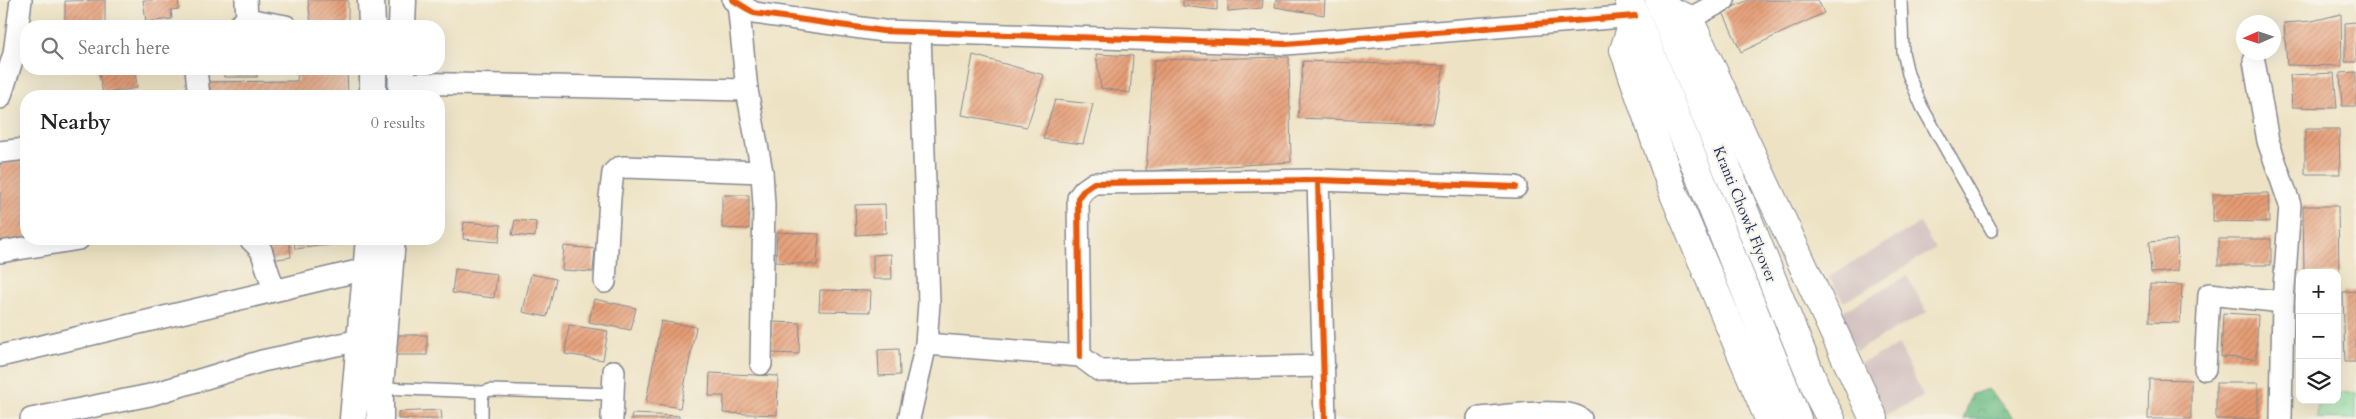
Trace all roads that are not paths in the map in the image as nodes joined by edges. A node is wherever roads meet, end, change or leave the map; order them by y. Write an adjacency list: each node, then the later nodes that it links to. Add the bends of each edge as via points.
1 (21, 0): 15 (street)
2 (371, 0): 12 (street)
3 (402, 0): 13 (street)
4 (1724, 0): 10 (street)
5 (1901, 0): 29 (lane, via 1903,52 1908,74 1922,107)
6 (735, 1): 14 (street, via 754,13 883,31); 22 (street)
7 (1661, 4): 10 (main road); 61 (main road, Kranti Chowk Flyover)
8 (1632, 8): 14 (street, via 1286,44); 59 (main road, via 1624,50 1674,194); 60 (main road, Kranti Chowk Flyover)
9 (244, 15): 11 (street)
10 (1689, 18): 62 (main road)
11 (263, 20)
12 (372, 20)
13 (402, 20)
14 (920, 32): 40 (street, via 929,304)
15 (13, 55): 23 (street)
16 (2254, 61): 38 (street, via 2268,141 2290,205)
17 (197, 75): 20 (street)
18 (373, 75): 21 (street)
19 (402, 83): 22 (street)
20 (198, 90)
21 (373, 90)
22 (747, 90): 26 (street)
23 (0, 98)
24 (20, 150): 25 (street)
25 (0, 152)
26 (762, 172): 36 (street, via 618,168 613,173 610,197); 43 (street)
27 (1318, 180): 28 (street); 42 (street, via 1094,183 1084,190 1078,198); 44 (street)
28 (1516, 187)
29 (1992, 231)
30 (43, 245): 34 (street)
31 (256, 245): 37 (street, via 261,250)
32 (368, 245): 35 (street)
33 (392, 245): 47 (street)
34 (0, 252)
35 (366, 269): 37 (street); 39 (street)
36 (605, 282)
37 (274, 290): 41 (street)
38 (2283, 302): 45 (street, via 2210,294); 63 (street)
39 (360, 340): 51 (street, via 262,361 150,396); 52 (street)
40 (926, 344): 42 (street); 56 (street)
41 (0, 356)
42 (1080, 356): 44 (street, via 1100,371)
43 (761, 364)
44 (1323, 366): 57 (street)
45 (2205, 369)
46 (614, 370): 49 (street)
47 (380, 388): 48 (lane); 53 (street)
48 (484, 392): 49 (lane); 54 (lane)
49 (613, 394): 55 (street)
50 (1478, 418): 58 (street, via 1562,412)
51 (31, 419)
52 (352, 419)
53 (380, 419)
54 (482, 419)
55 (612, 419)
56 (909, 419)
57 (1325, 419)
58 (1581, 419)
59 (1769, 419)
60 (1797, 419)
61 (1830, 419)
62 (1874, 419)
63 (2281, 419)

